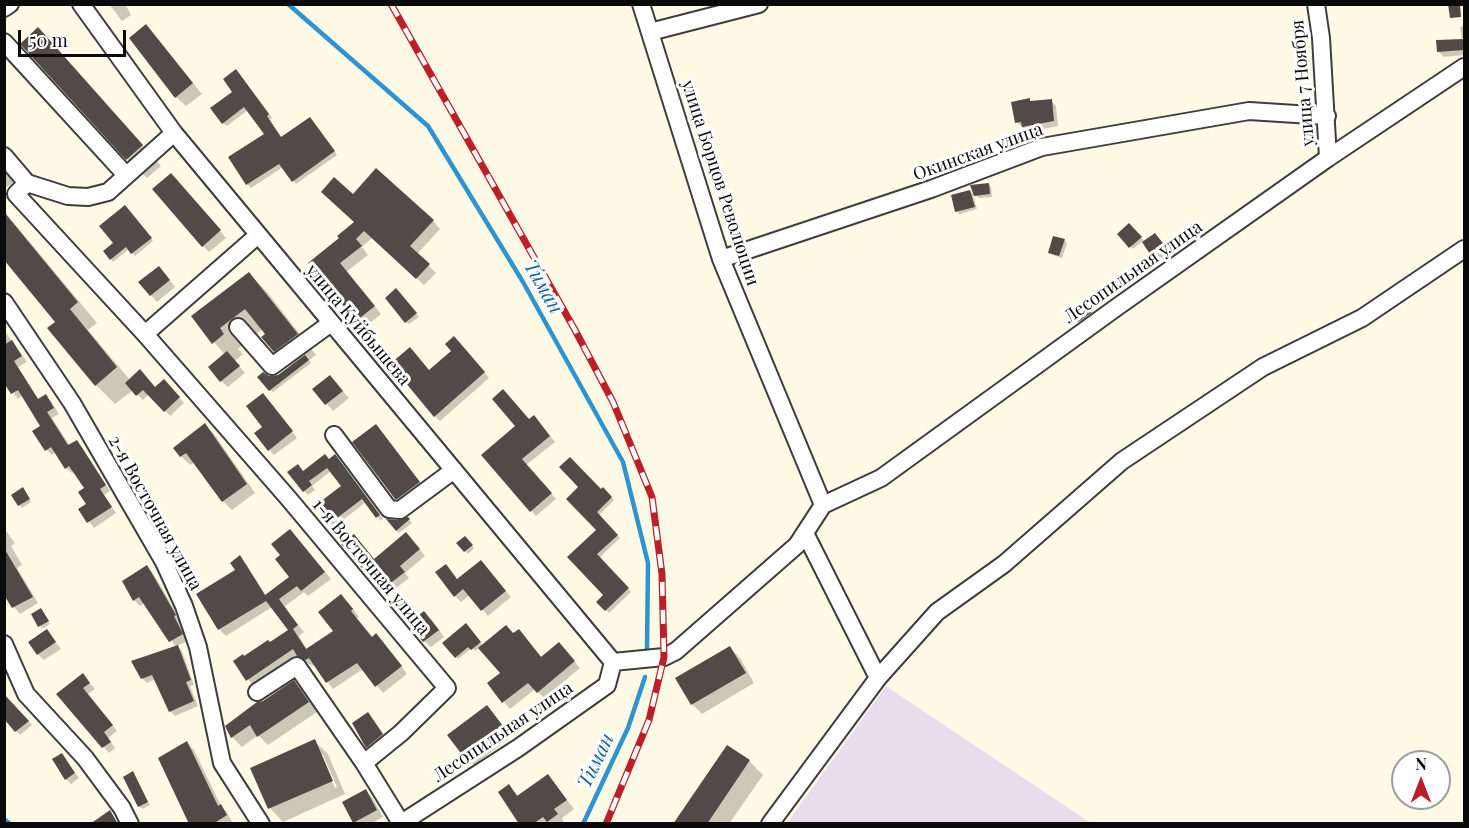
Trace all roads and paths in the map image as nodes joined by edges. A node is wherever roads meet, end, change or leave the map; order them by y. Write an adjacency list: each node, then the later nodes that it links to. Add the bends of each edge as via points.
1 (10, 4): 6 (street)
2 (81, 4): 11 (street, улица Куйбышева)
3 (641, 4): 7 (street, улица Борцов Революции)
4 (759, 4): 7 (street)
5 (1316, 4): 10 (street, улица 7 Ноября)
6 (5, 9)
7 (650, 32): 18 (street, улица Борцов Революции)
8 (4, 42): 14 (street)
9 (1464, 68): 13 (street, Лесопильная улица)
10 (1327, 116): 13 (street, улица 7 Ноября); 18 (street, Окинская улица, via 1249,111 1041,147 920,193)
11 (174, 133): 14 (street); 16 (street, улица Куйбышева)
12 (4, 156): 15 (street)
13 (1328, 158): 25 (street, Лесопильная улица, via 880,478)
14 (126, 175): 15 (street, via 108,192 88,197 68,196)
15 (27, 183): 22 (street, via 16,194)
16 (258, 235): 20 (street, улица Куйбышева); 22 (street)
17 (1464, 249): 29 (street, via 1362,318 1263,367 1122,461 1004,564 937,612)
18 (721, 259): 25 (street, улица Борцов Революции)
19 (4, 302): 34 (street, 2-я Восточная улица, via 72,403 164,562 198,647 222,763)
20 (331, 323): 21 (street, via 272,366); 24 (street, улица Куйбышева)
21 (238, 327)
22 (145, 334): 31 (street, 1-я Восточная улица, via 447,688)
23 (334, 435): 24 (street, via 389,509 400,510)
24 (454, 470): 28 (street, улица Куйбышева)
25 (823, 505): 26 (street)
26 (805, 533): 28 (street, via 676,651 664,657); 29 (street)
27 (4, 644): 33 (street, via 26,694 85,758)
28 (613, 662): 32 (street, Лесопильная улица, via 607,685 518,748)
29 (878, 678): 35 (street)
30 (257, 692): 31 (street, via 297,666)
31 (364, 763): 32 (street)
32 (400, 823)
33 (130, 824)
34 (261, 824)
35 (770, 824)

